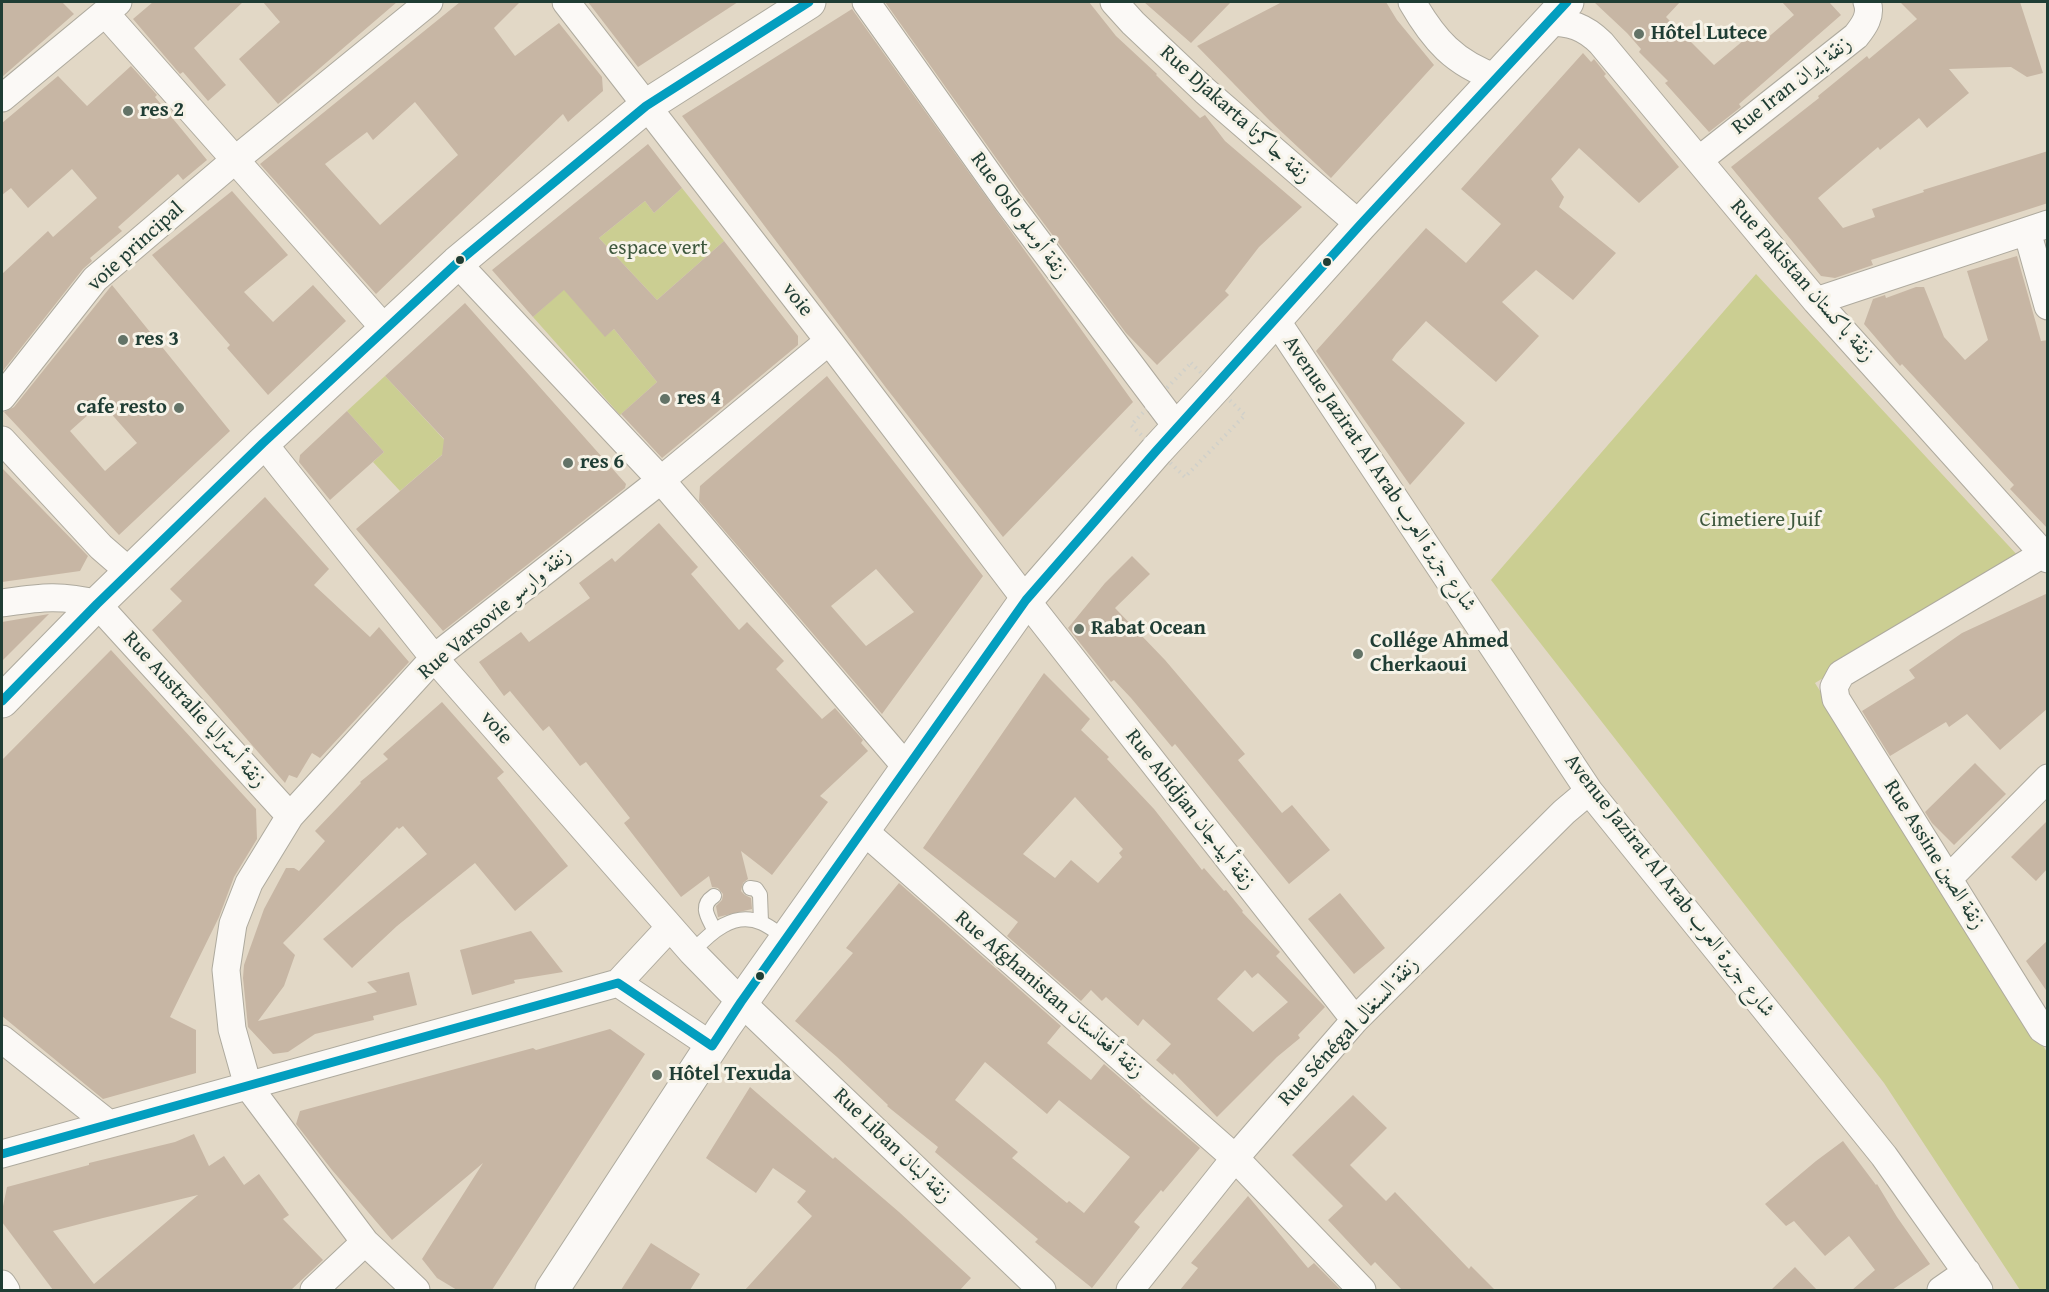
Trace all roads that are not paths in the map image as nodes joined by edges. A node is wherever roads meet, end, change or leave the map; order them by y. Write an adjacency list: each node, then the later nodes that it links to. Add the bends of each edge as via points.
1 (429, 2): 13 (street, voie principal)
2 (566, 2): 12 (street, voie)
3 (809, 2): 12 (street)
4 (866, 2): 24 (street, Rue Oslo زنقة أوسلو, via 1008,202)
5 (1114, 2): 15 (street, Rue Djakarta زنقة جاكرتا, via 1205,91)
6 (1412, 2): 10 (street, via 1448,51)
7 (1867, 2): 14 (street, Rue Iran زنقة إيران, via 1865,25 1856,36)
8 (112, 7): 11 (street); 13 (street)
9 (1558, 12): 10 (street); 14 (street, Rue Pakistan زنقة باكستان, via 1563,22 1591,32)
10 (1497, 78): 15 (street)
11 (2, 98)
12 (646, 106): 17 (street); 22 (street, voie)
13 (234, 160): 21 (street); 23 (street, voie principal, via 95,279)
14 (1699, 160): 18 (street, Rue Pakistan زنقة باكستان)
15 (1359, 225): 20 (street)
16 (2037, 227): 18 (street); 19 (street)
17 (457, 263): 21 (street); 27 (street)
18 (1816, 301): 28 (street, Rue Pakistan زنقة باكستان)
19 (2048, 306)
20 (1276, 320): 24 (street); 37 (street, Avenue Jazirat Al Arab شارع جزيرة العرب)
21 (386, 329): 26 (street)
22 (829, 341): 27 (street, Rue Varsovie زنقة وارسو); 30 (street, voie)
23 (2, 397)
24 (1177, 427): 30 (street)
25 (2, 440): 29 (street, via 101,547)
26 (263, 443): 29 (street); 33 (street, voie)
27 (661, 480): 33 (street, Rue Varsovie زنقة وارسو); 35 (street)
28 (2046, 554): 40 (street, Rue Assine زنقة الصين, via 1841,674 1834,687 1836,699)
29 (131, 573): 32 (street)
30 (1026, 600): 35 (street); 49 (street, Rue Abidjan زنقة أبيدجان)
31 (2, 603): 32 (street, via 52,596)
32 (97, 604): 34 (street); 38 (street, Rue Australie زنقة أستراليا)
33 (434, 658): 38 (street, Rue Varsovie زنقة وارسو); 43 (street, voie)
34 (2, 701)
35 (908, 769): 39 (street)
36 (2048, 778): 40 (street)
37 (1589, 791): 49 (street, Rue Sénégal زنقة السنغال); 58 (street, Avenue Jazirat Al Arab شارع جزيرة العرب, via 1884,1156)
38 (291, 816): 53 (street, Rue Varsovie زنقة وارسو, via 249,883 234,924 226,970 232,1029)
39 (864, 831): 45 (street); 56 (street, Rue Afghanistan زنقة أفغانستان)
40 (1949, 878): 50 (street, Rue Assine زنقة الصين)
41 (750, 888): 45 (lane, via 760,895)
42 (714, 896): 44 (lane, via 705,908)
43 (670, 927): 46 (street, voie); 47 (street)
44 (714, 929): 45 (lane, via 742,920); 46 (lane)
45 (774, 930): 48 (street)
46 (692, 952): 48 (street, voie)
47 (618, 983): 52 (street); 53 (street)
48 (741, 1002): 52 (street); 64 (street, Rue Liban زنقة لبنان)
49 (1355, 1020): 56 (street, Rue Sénégal زنقة السنغال)
50 (2048, 1033)
51 (2, 1040): 54 (street)
52 (712, 1046): 63 (street)
53 (248, 1086): 54 (street); 57 (street)
54 (109, 1124): 55 (street)
55 (2, 1154)
56 (1235, 1158): 65 (street, Rue Sénégal زنقة السنغال); 66 (street, Rue Afghanistan زنقة أفغانستان)
57 (365, 1242): 61 (street); 62 (street)
58 (1973, 1281): 67 (street)
59 (2, 1284): 60 (street)
60 (6, 1290)
61 (314, 1290)
62 (416, 1290)
63 (552, 1290)
64 (1042, 1290)
65 (1130, 1290)
66 (1362, 1290)
67 (1941, 1290)

